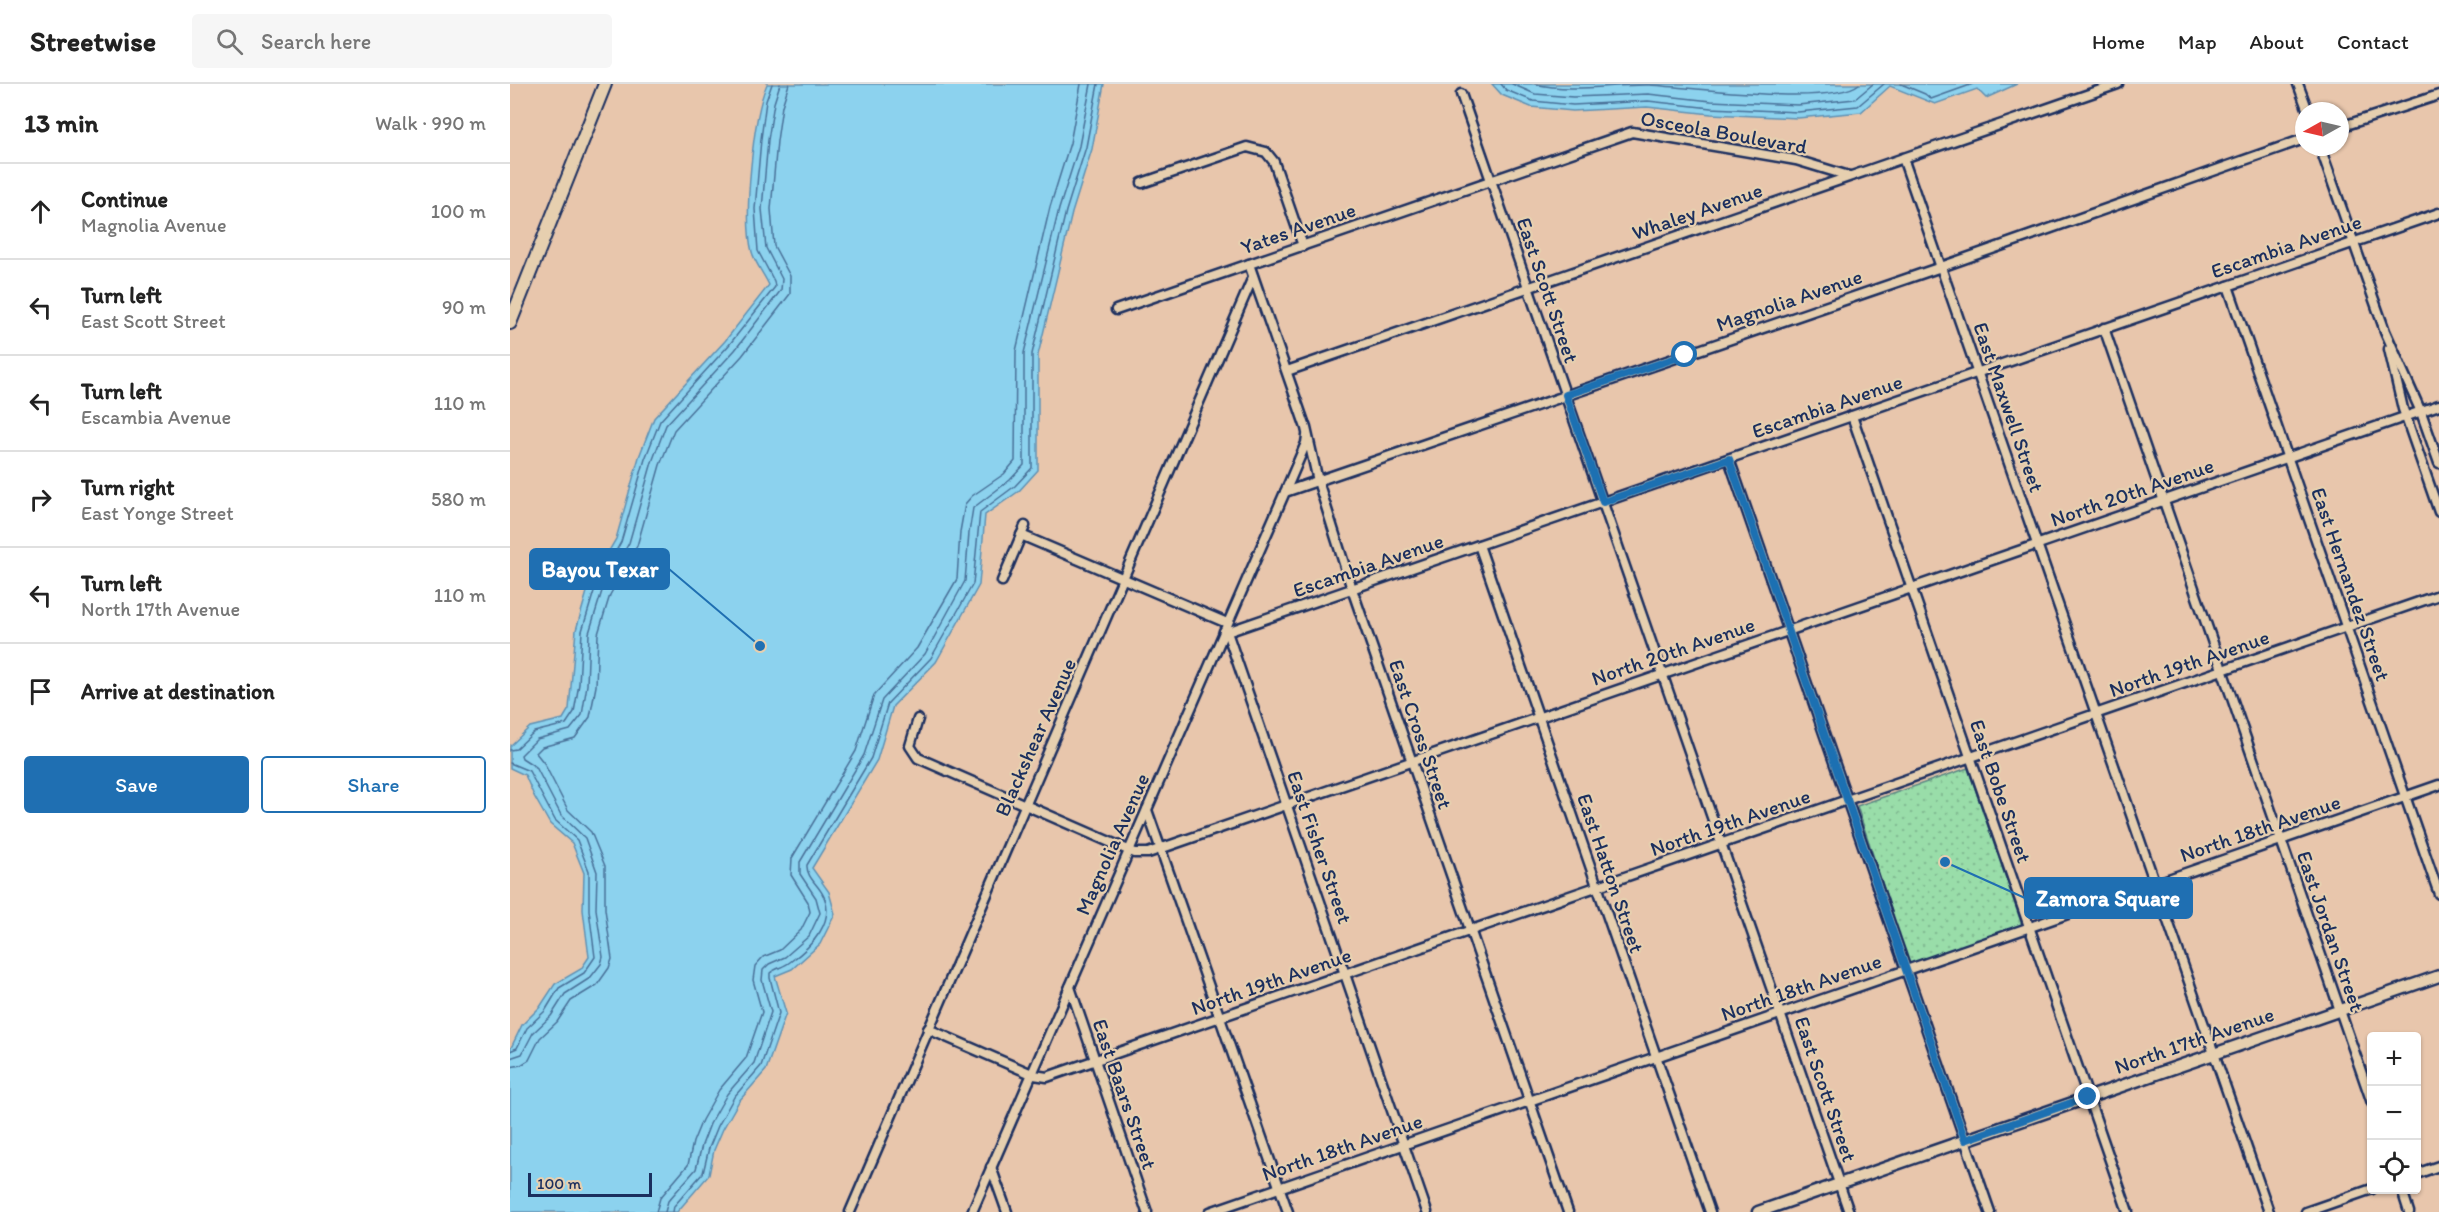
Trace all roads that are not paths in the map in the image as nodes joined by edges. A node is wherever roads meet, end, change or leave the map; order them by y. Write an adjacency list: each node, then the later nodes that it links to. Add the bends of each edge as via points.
1 (604, 84): 23 (main road)
2 (2118, 84): 10 (street, Whaley Avenue)
3 (2298, 84): 6 (street)
4 (1461, 94): 12 (street, East Scott Street)
5 (2439, 95): 7 (street)
6 (2305, 102)
7 (2349, 124)
8 (2295, 142): 18 (street, Magnolia Avenue)
9 (2323, 156): 15 (street)
10 (1903, 158): 11 (street, Whaley Avenue); 18 (street, East Maxwell Street)
11 (1849, 176): 12 (street, Osceola Boulevard, via 1796,160 1632,132); 21 (street, Whaley Avenue)
12 (1491, 180): 16 (street, Yates Avenue); 21 (street, East Scott Street)
13 (1142, 183): 16 (street, via 1241,149 1260,149 1274,162)
14 (2439, 213): 15 (street, Escambia Avenue)
15 (2353, 242): 20 (street, Escambia Avenue); 25 (street)
16 (1303, 246): 17 (street, Yates Avenue)
17 (1249, 264): 19 (street, East Cross Street); 22 (street, Yates Avenue)
18 (1941, 267): 27 (street, East Maxwell Street); 28 (street, Magnolia Avenue)
19 (1254, 277): 26 (street, East Cross Street); 46 (street, Blackshear Avenue)
20 (2228, 286): 24 (street, Escambia Avenue); 34 (street, East Hernandez Street)
21 (1528, 288): 26 (street, Whaley Avenue); 28 (street, East Scott Street)
22 (1116, 310)
23 (510, 323)
24 (2104, 328): 27 (street, Escambia Avenue); 39 (street, East Jordan Street)
25 (2385, 331): 30 (street); 32 (street)
26 (1287, 371): 33 (street, East Cross Street)
27 (1977, 373): 31 (street, Escambia Avenue); 44 (street, East Maxwell Street)
28 (1566, 395): 37 (street, Magnolia Avenue); 40 (street, East Scott Street)
29 (2439, 405): 30 (street, North 20th Avenue)
30 (2421, 411): 32 (street, North 20th Avenue); 36 (street)
31 (1852, 416): 35 (street, Escambia Avenue); 48 (street, East Bobe Street)
32 (2406, 416): 34 (street, North 20th Avenue); 41 (street)
33 (1306, 428): 37 (street, East Cross Street); 38 (street, Magnolia Avenue, via 1306,443)
34 (2288, 457): 39 (street, North 20th Avenue); 51 (street, East Hernandez Street)
35 (1729, 459): 40 (street, Escambia Avenue); 53 (street)
36 (2439, 463)
37 (1318, 481): 38 (street, Magnolia Avenue); 49 (street, East Cross Street)
38 (1285, 492): 52 (street, Magnolia Avenue)
39 (2163, 500): 44 (street, North 20th Avenue); 54 (street, East Jordan Street)
40 (1603, 502): 45 (street, Escambia Avenue); 55 (street, East Scott Street)
41 (2439, 512)
42 (1025, 526): 43 (street)
43 (1021, 535): 46 (street); 47 (street)
44 (2037, 544): 48 (street, North 20th Avenue); 56 (street, East Maxwell Street)
45 (1479, 545): 49 (street, Escambia Avenue); 57 (street, East Hatton Street)
46 (1123, 579): 52 (street); 65 (street, Blackshear Avenue)
47 (1002, 581)
48 (1911, 587): 53 (street, North 20th Avenue); 59 (street, East Bobe Street)
49 (1352, 589): 52 (street, Escambia Avenue); 60 (street, East Cross Street)
50 (2439, 595): 51 (street, North 19th Avenue)
51 (2347, 627): 54 (street, North 19th Avenue); 62 (street, East Hernandez Street)
52 (1226, 629): 64 (street, East Fisher Street); 66 (street, Magnolia Avenue)
53 (1788, 630): 55 (street, North 20th Avenue); 63 (street)
54 (2222, 670): 56 (street, North 19th Avenue); 67 (street, East Jordan Street)
55 (1662, 674): 57 (street, North 20th Avenue); 68 (street, East Scott Street)
56 (2096, 714): 59 (street, North 19th Avenue); 71 (street, East Maxwell Street)
57 (1539, 717): 60 (street, North 20th Avenue); 72 (street, East Hatton Street)
58 (918, 719): 65 (street, North 20th Avenue, via 910,746 918,758)
59 (1970, 757): 63 (street, North 19th Avenue); 74 (street, East Bobe Street)
60 (1412, 762): 64 (street, North 20th Avenue); 75 (street, East Cross Street)
61 (2439, 785): 62 (street, North 18th Avenue)
62 (2405, 797): 67 (street, North 18th Avenue); 73 (street, East Hernandez Street)
63 (1847, 800): 68 (street, North 19th Avenue); 76 (street)
64 (1286, 805): 69 (street, North 20th Avenue); 77 (street, East Fisher Street)
65 (1024, 806): 70 (street, North 20th Avenue); 83 (street, Blackshear Avenue)
66 (1147, 810): 69 (street); 70 (street, Magnolia Avenue)
67 (2281, 840): 71 (street, North 18th Avenue); 80 (street, East Jordan Street)
68 (1722, 844): 72 (street, North 19th Avenue); 81 (street, East Scott Street)
69 (1162, 848): 70 (street, North 20th Avenue, via 1141,854); 82 (street)
70 (1129, 850): 79 (street, Magnolia Avenue)
71 (2155, 884): 74 (street, North 18th Avenue); 84 (street, East Maxwell Street)
72 (1597, 887): 75 (street, North 19th Avenue); 85 (street, East Hatton Street)
73 (2439, 894)
74 (2029, 927): 76 (street, North 18th Avenue); 89 (street, East Bobe Street)
75 (1471, 931): 77 (street, North 19th Avenue); 90 (street, East Cross Street)
76 (1906, 970): 81 (street, North 18th Avenue); 91 (street)
77 (1345, 975): 82 (street, North 19th Avenue); 92 (street, East Fisher Street)
78 (2439, 976): 80 (street, North 17th Avenue)
79 (1070, 987): 86 (street, East Baars Street); 87 (street, Magnolia Avenue)
80 (2340, 1010): 84 (street, North 17th Avenue); 88 (street, East Jordan Street)
81 (1780, 1014): 85 (street, North 18th Avenue); 96 (street, East Scott Street)
82 (1220, 1018): 86 (street, North 19th Avenue); 97 (street)
83 (928, 1029): 87 (street); 100 (street, Blackshear Avenue)
84 (2214, 1054): 89 (street, North 17th Avenue); 113 (street, East Maxwell Street)
85 (1656, 1057): 90 (street, North 18th Avenue); 108 (street, East Hatton Street)
86 (1095, 1062): 87 (street, North 19th Avenue, via 1047,1077); 103 (street, East Baars Street)
87 (1032, 1074): 94 (street, Magnolia Avenue)
88 (2367, 1088)
89 (2088, 1097): 91 (street, North 17th Avenue); 112 (street, East Bobe Street)
90 (1529, 1101): 92 (street, North 18th Avenue); 107 (street, East Cross Street)
91 (1965, 1140): 96 (street, North 17th Avenue); 111 (street)
92 (1403, 1145): 97 (street, North 18th Avenue); 106 (street, East Fisher Street)
93 (2439, 1166): 95 (street)
94 (991, 1167): 101 (street, Magnolia Avenue); 102 (street)
95 (2421, 1172)
96 (1839, 1184): 109 (street, North 17th Avenue); 110 (street, East Scott Street)
97 (1279, 1188): 104 (street, North 18th Avenue); 105 (street)
98 (2367, 1191): 114 (street)
99 (2403, 1194): 115 (street)
100 (850, 1212)
101 (972, 1212)
102 (1007, 1212)
103 (1148, 1212)
104 (1210, 1212)
105 (1288, 1212)
106 (1427, 1212)
107 (1568, 1212)
108 (1710, 1212)
109 (1758, 1212)
110 (1849, 1212)
111 (1990, 1212)
112 (2128, 1212)
113 (2269, 1212)
114 (2306, 1212)
115 (2409, 1212)

